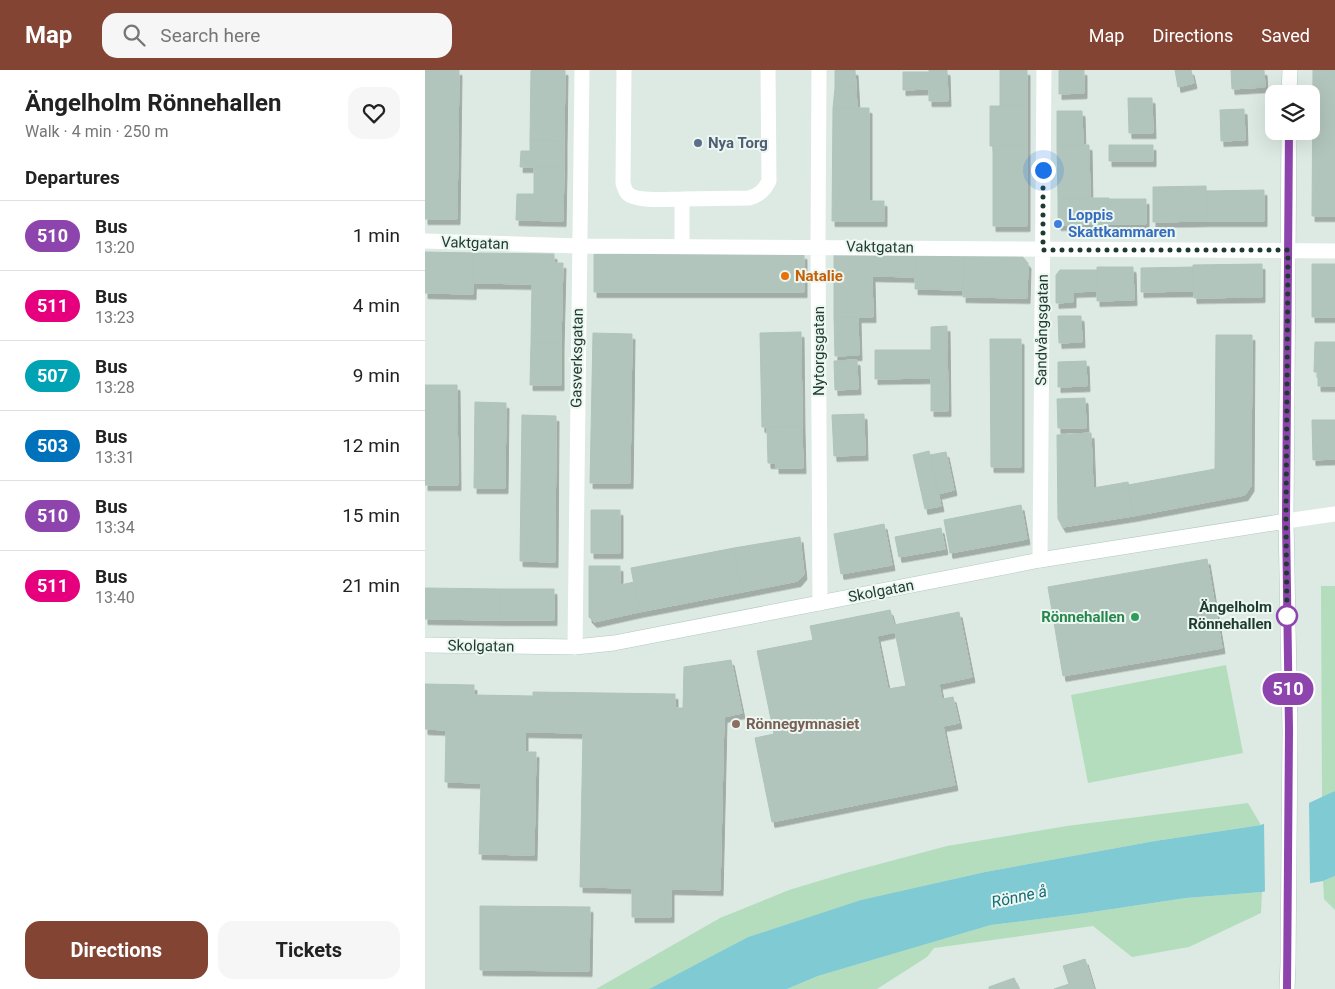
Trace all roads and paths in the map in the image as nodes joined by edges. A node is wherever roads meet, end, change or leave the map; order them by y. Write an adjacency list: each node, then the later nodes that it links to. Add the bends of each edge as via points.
1 (582, 70): 11 (street, Gasverksgatan)
2 (624, 70): 9 (street, via 625,189 628,194 639,198)
3 (768, 70): 9 (street, via 769,181 765,190 749,198)
4 (819, 70): 13 (street, Nytorgsgatan)
5 (1044, 70): 14 (street, Sandvångsgatan)
6 (1289, 70): 7 (street)
7 (1289, 85)
8 (1289, 140): 15 (street)
9 (683, 199): 12 (street)
10 (425, 241): 11 (street, Vaktgatan)
11 (579, 246): 12 (street, Vaktgatan); 22 (street, Gasverksgatan)
12 (681, 246): 13 (street, Vaktgatan)
13 (818, 247): 14 (street, Vaktgatan); 20 (street, Nytorgsgatan)
14 (1043, 250): 15 (street, Vaktgatan); 19 (street, Sandvångsgatan)
15 (1288, 250): 16 (street, Vaktgatan); 18 (street)
16 (1335, 251)
17 (1335, 514): 18 (street, Skolgatan)
18 (1286, 521): 19 (street, Skolgatan); 23 (street, via 1289,730)
19 (1040, 560): 20 (street, Skolgatan)
20 (820, 603): 22 (street, Skolgatan, via 614,643)
21 (425, 645): 22 (street, Skolgatan)
22 (575, 647)
23 (1287, 989)

